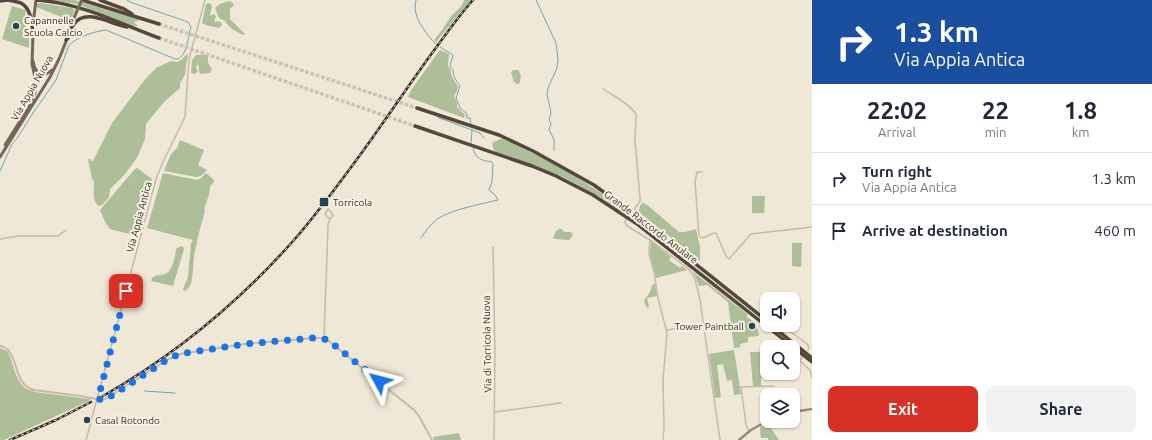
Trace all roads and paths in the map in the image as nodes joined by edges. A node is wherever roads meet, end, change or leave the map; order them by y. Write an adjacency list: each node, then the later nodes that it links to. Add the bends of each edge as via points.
1 (8, 0): 5 (highway); 11 (highway, via 21,3 27,8)
2 (82, 0): 7 (main road, Via Appia Nuova, bridge); 8 (highway)
3 (100, 0): 8 (highway, via 126,9)
4 (205, 0): 50 (street, Via Appia Antica, via 190,59 185,117 156,179)
5 (0, 1)
6 (36, 1): 10 (highway, via 78,7); 11 (main road, Via Appia Nuova)
7 (77, 11): 13 (main road, Via Appia Nuova); 14 (street, Via Appia Nuova, via 69,26)
8 (132, 15): 9 (highway)
9 (159, 24)
10 (130, 26): 12 (highway); 13 (highway, via 85,17 76,22)
11 (33, 36): 15 (main road, Via Appia Nuova)
12 (159, 38)
13 (66, 40): 14 (main road, Via Appia Nuova)
14 (64, 46): 16 (main road, Via Appia Nuova)
15 (32, 58): 16 (main road, via 35,69 41,74 49,73); 20 (main road, Via Appia Nuova, via 36,85 34,97)
16 (56, 67): 21 (main road, Via Appia Nuova)
17 (603, 89): 23 (street, via 630,107 636,115 635,140 640,201)
18 (417, 108): 33 (highway, Grande Raccordo Anulare, via 499,135 594,185 629,210)
19 (415, 126): 39 (highway, Grande Raccordo Anulare, via 532,166 593,195 637,224)
20 (0, 153)
21 (0, 157)
22 (702, 172): 28 (street, via 697,172 695,182 700,236 702,238 716,233 729,259 751,234)
23 (634, 210)
24 (631, 213): 25 (street)
25 (629, 216)
26 (626, 219): 31 (street, via 626,224)
27 (330, 220): 27 (street, via 333,215 328,210 325,214); 38 (street)
28 (812, 227)
29 (66, 230): 30 (street, via 58,236 19,236)
30 (0, 239)
31 (650, 240): 34 (street, via 693,274); 35 (street, via 649,254)
32 (493, 247): 54 (street, Via di Torricola Nuova)
33 (760, 316)
34 (704, 325): 35 (street); 61 (street)
35 (667, 330): 60 (street)
36 (778, 332): 40 (highway, Grande Raccordo Anulare)
37 (791, 332): 43 (street, via 807,344)
38 (324, 338): 50 (street, via 274,341 181,353 108,398); 58 (street, via 414,410)
39 (785, 340)
40 (787, 340)
41 (0, 346): 50 (street, via 9,352 27,388)
42 (800, 350): 45 (highway)
43 (808, 350)
44 (800, 352): 47 (highway, Grande Raccordo Anulare)
45 (812, 356)
46 (802, 357): 48 (street, via 800,361 810,371)
47 (812, 362)
48 (812, 378)
49 (774, 386): 56 (street, via 741,387)
50 (98, 399): 57 (street, Via Appia Antica)
51 (560, 403): 54 (street)
52 (812, 409): 53 (main road)
53 (800, 411)
54 (495, 412): 59 (street, Via di Torricola Nuova)
55 (760, 424): 56 (main road)
56 (749, 431): 62 (main road)
57 (86, 440)
58 (432, 440)
59 (494, 440)
60 (663, 440)
61 (720, 440)
62 (741, 440)

